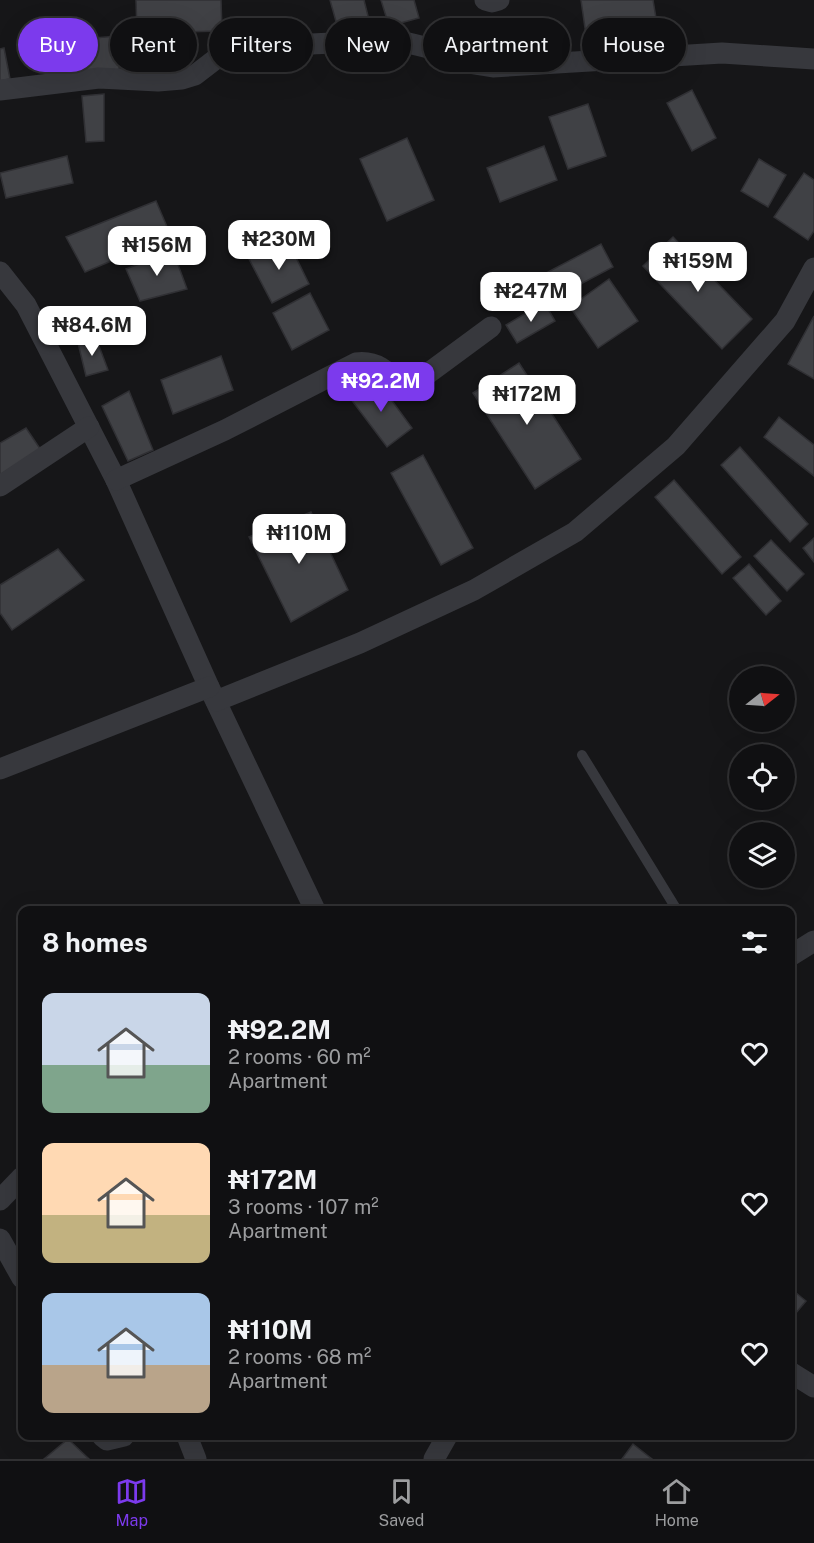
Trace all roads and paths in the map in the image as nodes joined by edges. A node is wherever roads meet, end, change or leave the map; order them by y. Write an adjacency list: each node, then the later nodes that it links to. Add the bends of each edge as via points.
1 (485, 0): 2 (street)
2 (499, 0)
3 (814, 59): 4 (street, via 722,53 493,67 396,40 311,44 221,55 195,75 182,79 99,78)
4 (0, 90)
5 (814, 268): 11 (street, via 785,321 676,446 575,532 474,590 360,643)
6 (0, 272): 8 (street, via 26,305)
7 (490, 327): 9 (street, via 411,386 404,388 382,367 369,361 356,363)
8 (89, 427): 9 (street); 10 (street)
9 (116, 480): 11 (street)
10 (0, 486)
11 (212, 694): 13 (street); 14 (street)
12 (582, 755): 15 (lane)
13 (0, 770)
14 (313, 906)
15 (675, 906)
16 (814, 941): 17 (street)
17 (795, 953)
18 (18, 1181): 19 (street)
19 (0, 1200)
20 (0, 1239): 21 (street)
21 (18, 1271)
22 (795, 1375): 23 (street)
23 (814, 1387)
24 (189, 1440): 26 (street)
25 (445, 1440): 27 (street)
26 (196, 1459)
27 (434, 1459)

